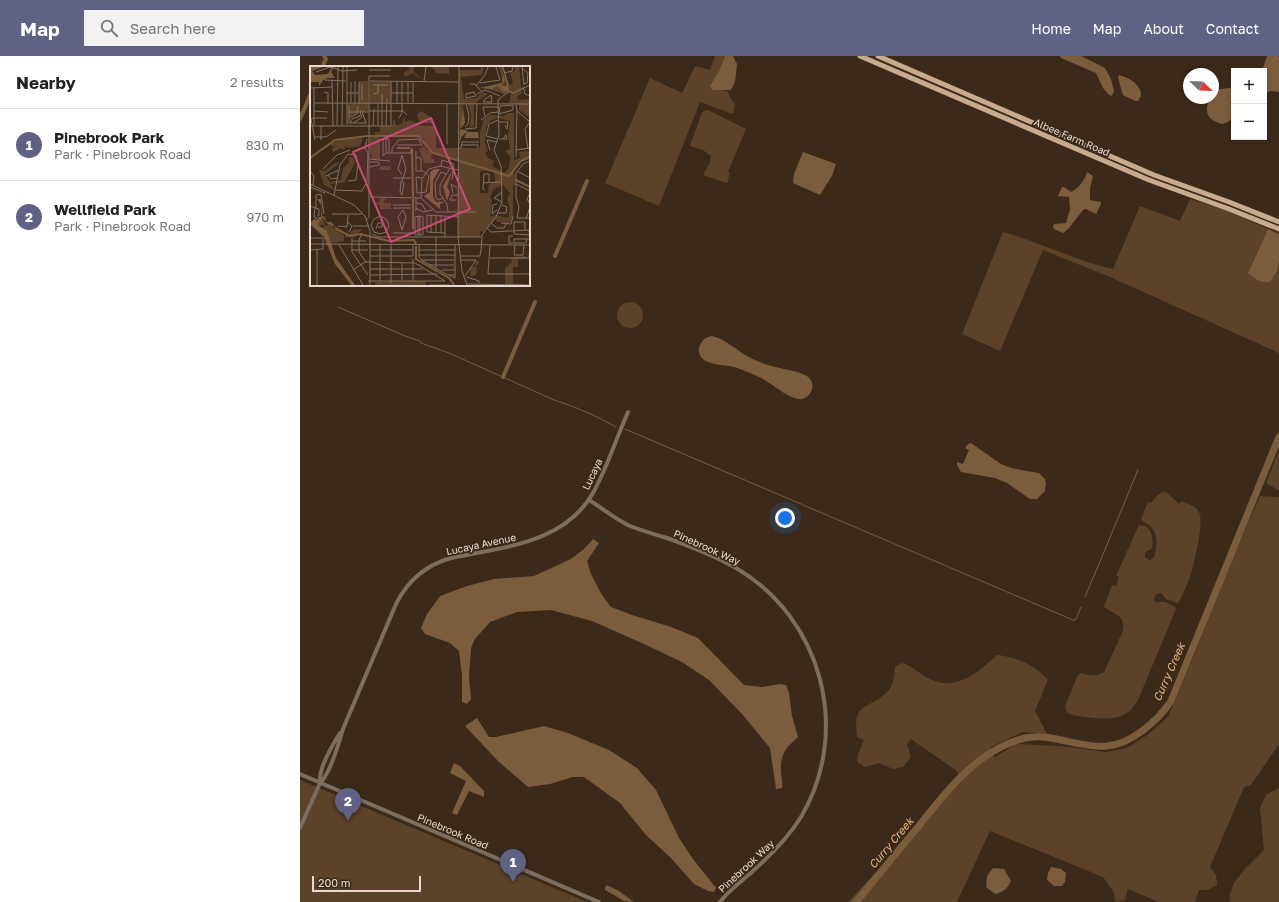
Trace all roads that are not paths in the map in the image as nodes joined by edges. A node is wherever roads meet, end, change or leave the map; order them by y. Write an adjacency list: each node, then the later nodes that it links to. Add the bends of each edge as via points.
1 (860, 56): 4 (main road, Albee Farm Road)
2 (878, 56): 3 (main road, Albee Farm Road)
3 (899, 65): 4 (main road); 6 (main road, Albee Farm Road)
4 (896, 71): 5 (main road, Albee Farm Road)
5 (1133, 173): 6 (main road, via 1193,194); 8 (main road, Albee Farm Road)
6 (1197, 190): 7 (main road, Albee Farm Road)
7 (1279, 222)
8 (1279, 229)
9 (628, 412): 10 (street, Lucaya)
10 (589, 500): 12 (street, Lucaya Avenue, via 572,519 546,536 444,560 414,578 396,604 320,775); 15 (street, Pinebrook Way, via 625,523 714,557 758,582 793,619 817,666 824,695 827,730 822,764 814,790 801,818 783,842)
11 (300, 774): 12 (street, Pinebrook Road)
12 (320, 783): 13 (street, Lucaya Avenue); 14 (street, Pinebrook Road)
13 (300, 828)
14 (599, 902)
15 (720, 902)

